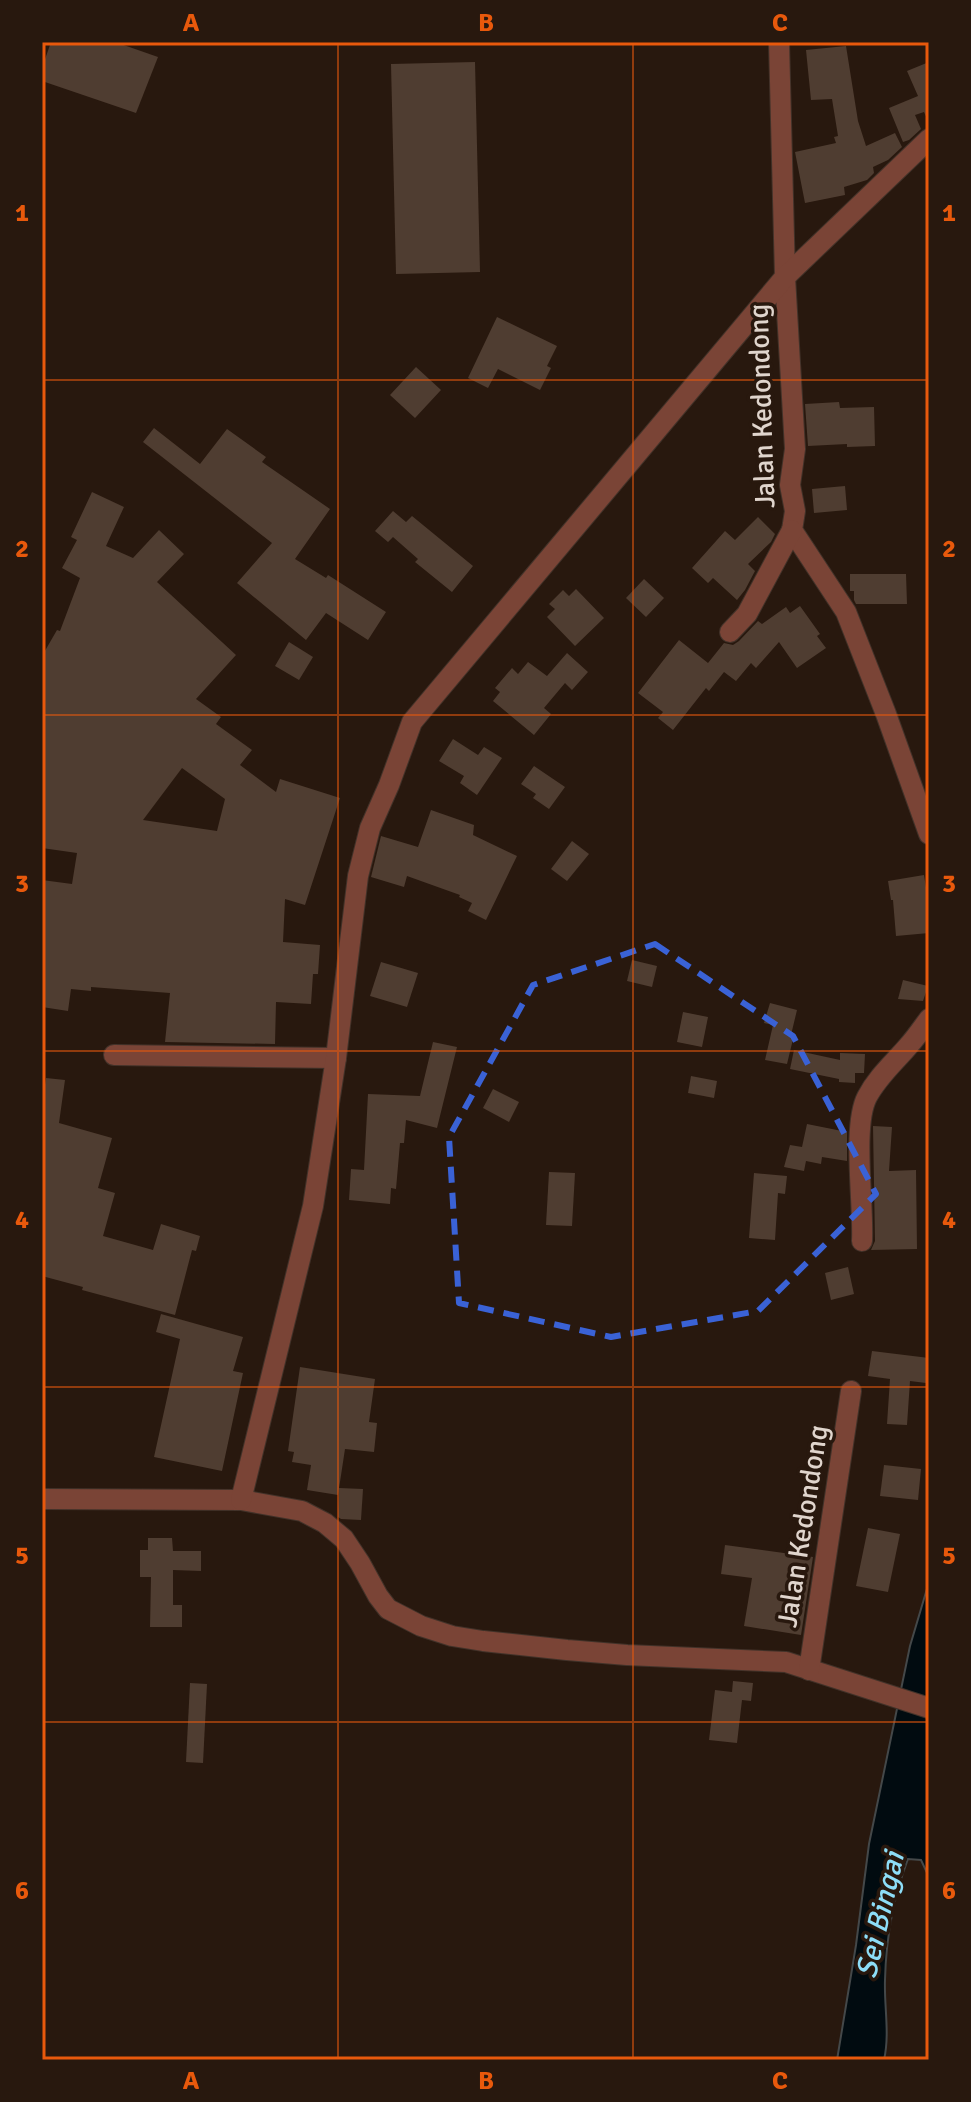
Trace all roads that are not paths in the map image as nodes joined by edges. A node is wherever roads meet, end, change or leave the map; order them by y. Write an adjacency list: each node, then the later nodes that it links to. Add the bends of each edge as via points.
1 (779, 42): 3 (street, Jalan Kedondong)
2 (929, 139): 3 (street)
3 (785, 277): 4 (street, Jalan Kedondong, via 795,449); 9 (street, via 412,722 370,828 358,876)
4 (792, 530): 5 (street, via 747,614); 6 (street, Jalan Kedondong, via 846,612)
5 (730, 632)
6 (929, 834)
7 (929, 1019): 10 (street, via 865,1100 860,1131)
8 (114, 1055): 9 (street)
9 (336, 1058): 13 (street, via 313,1206)
10 (862, 1241)
11 (851, 1391): 14 (street, Jalan Kedondong)
12 (42, 1499): 13 (street)
13 (241, 1500): 14 (street, via 302,1511 325,1523 344,1539 388,1609 452,1636 627,1655 786,1662)
14 (809, 1670): 15 (street)
15 (929, 1708)

